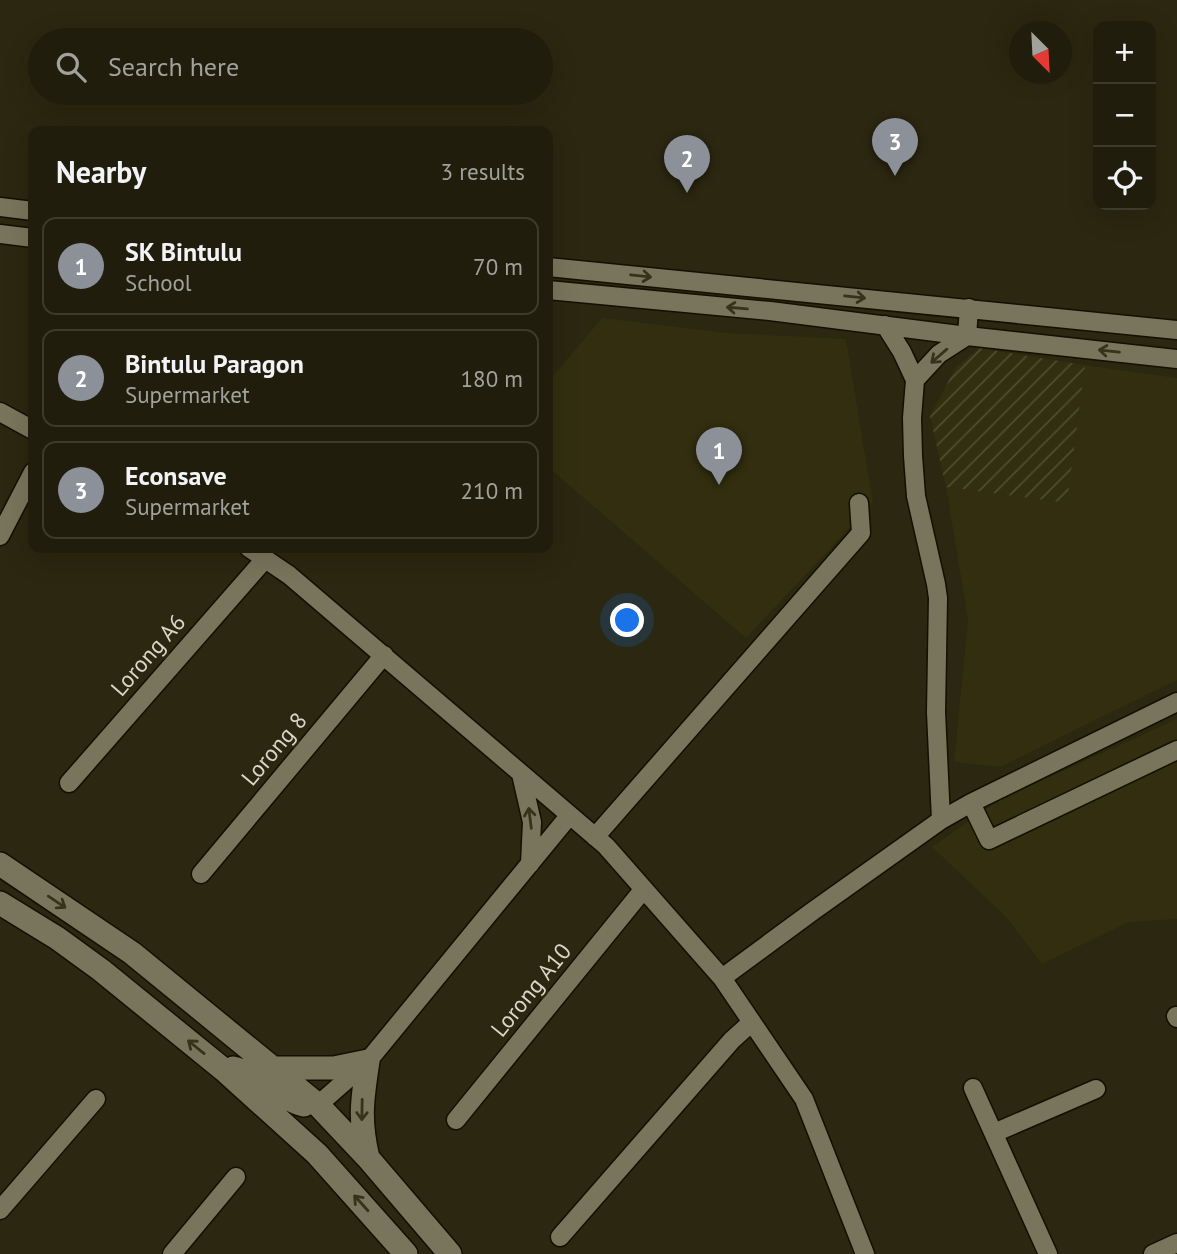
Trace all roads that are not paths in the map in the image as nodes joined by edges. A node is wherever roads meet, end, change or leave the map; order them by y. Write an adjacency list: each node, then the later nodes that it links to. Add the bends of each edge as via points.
1 (0, 207): 2 (street)
2 (28, 210)
3 (0, 234): 4 (street)
4 (28, 237)
5 (553, 267): 6 (street, one-way to 6)
6 (764, 288): 8 (street, one-way to 8); 9 (street, via 770,301)
7 (553, 290): 9 (street, one-way to 7)
8 (969, 308): 10 (street); 11 (street)
9 (882, 325): 11 (street); 13 (street)
10 (1177, 330)
11 (967, 336): 12 (street, one-way to 11); 13 (street, one-way to 13, via 939,355)
12 (1177, 359)
13 (915, 380): 28 (street, via 916,496 938,598 936,712)
14 (0, 412): 15 (street)
15 (28, 427)
16 (28, 482): 18 (street)
17 (859, 503): 29 (street, via 861,533)
18 (0, 536)
19 (257, 553): 20 (street)
20 (265, 558): 21 (street); 25 (street, Lorong A6)
21 (384, 656): 24 (street); 32 (street, Lorong 8)
22 (1177, 702): 26 (street)
23 (1177, 750): 26 (street, via 989,840)
24 (521, 774): 27 (street); 31 (street, one-way to 24, via 532,822)
25 (69, 783)
26 (971, 803): 28 (street)
27 (569, 816): 29 (street); 31 (street)
28 (941, 820): 35 (street)
29 (595, 837): 33 (street)
30 (0, 864): 38 (street, one-way to 38, via 132,953)
31 (530, 864): 37 (street)
32 (201, 874)
33 (643, 890): 35 (street); 44 (street, Lorong A10)
34 (0, 902): 39 (street, one-way to 34, via 101,970)
35 (722, 978): 36 (street)
36 (752, 1021): 49 (street); 54 (street, via 804,1099)
37 (368, 1061): 38 (street, via 334,1068); 43 (street); 46 (street, one-way to 46, via 361,1103)
38 (273, 1068): 43 (street)
39 (223, 1070): 43 (street, via 246,1072 293,1102); 52 (street, one-way to 39, via 317,1154)
40 (974, 1088): 45 (street)
41 (1096, 1089): 45 (street)
42 (96, 1099): 48 (street)
43 (318, 1105): 46 (street)
44 (456, 1120)
45 (994, 1133): 55 (street)
46 (368, 1158): 53 (street)
47 (236, 1177): 51 (street)
48 (0, 1210)
49 (559, 1237)
50 (1177, 1243): 56 (street)
51 (172, 1254)
52 (406, 1254)
53 (450, 1254)
54 (864, 1254)
55 (1048, 1254)
56 (1153, 1254)

